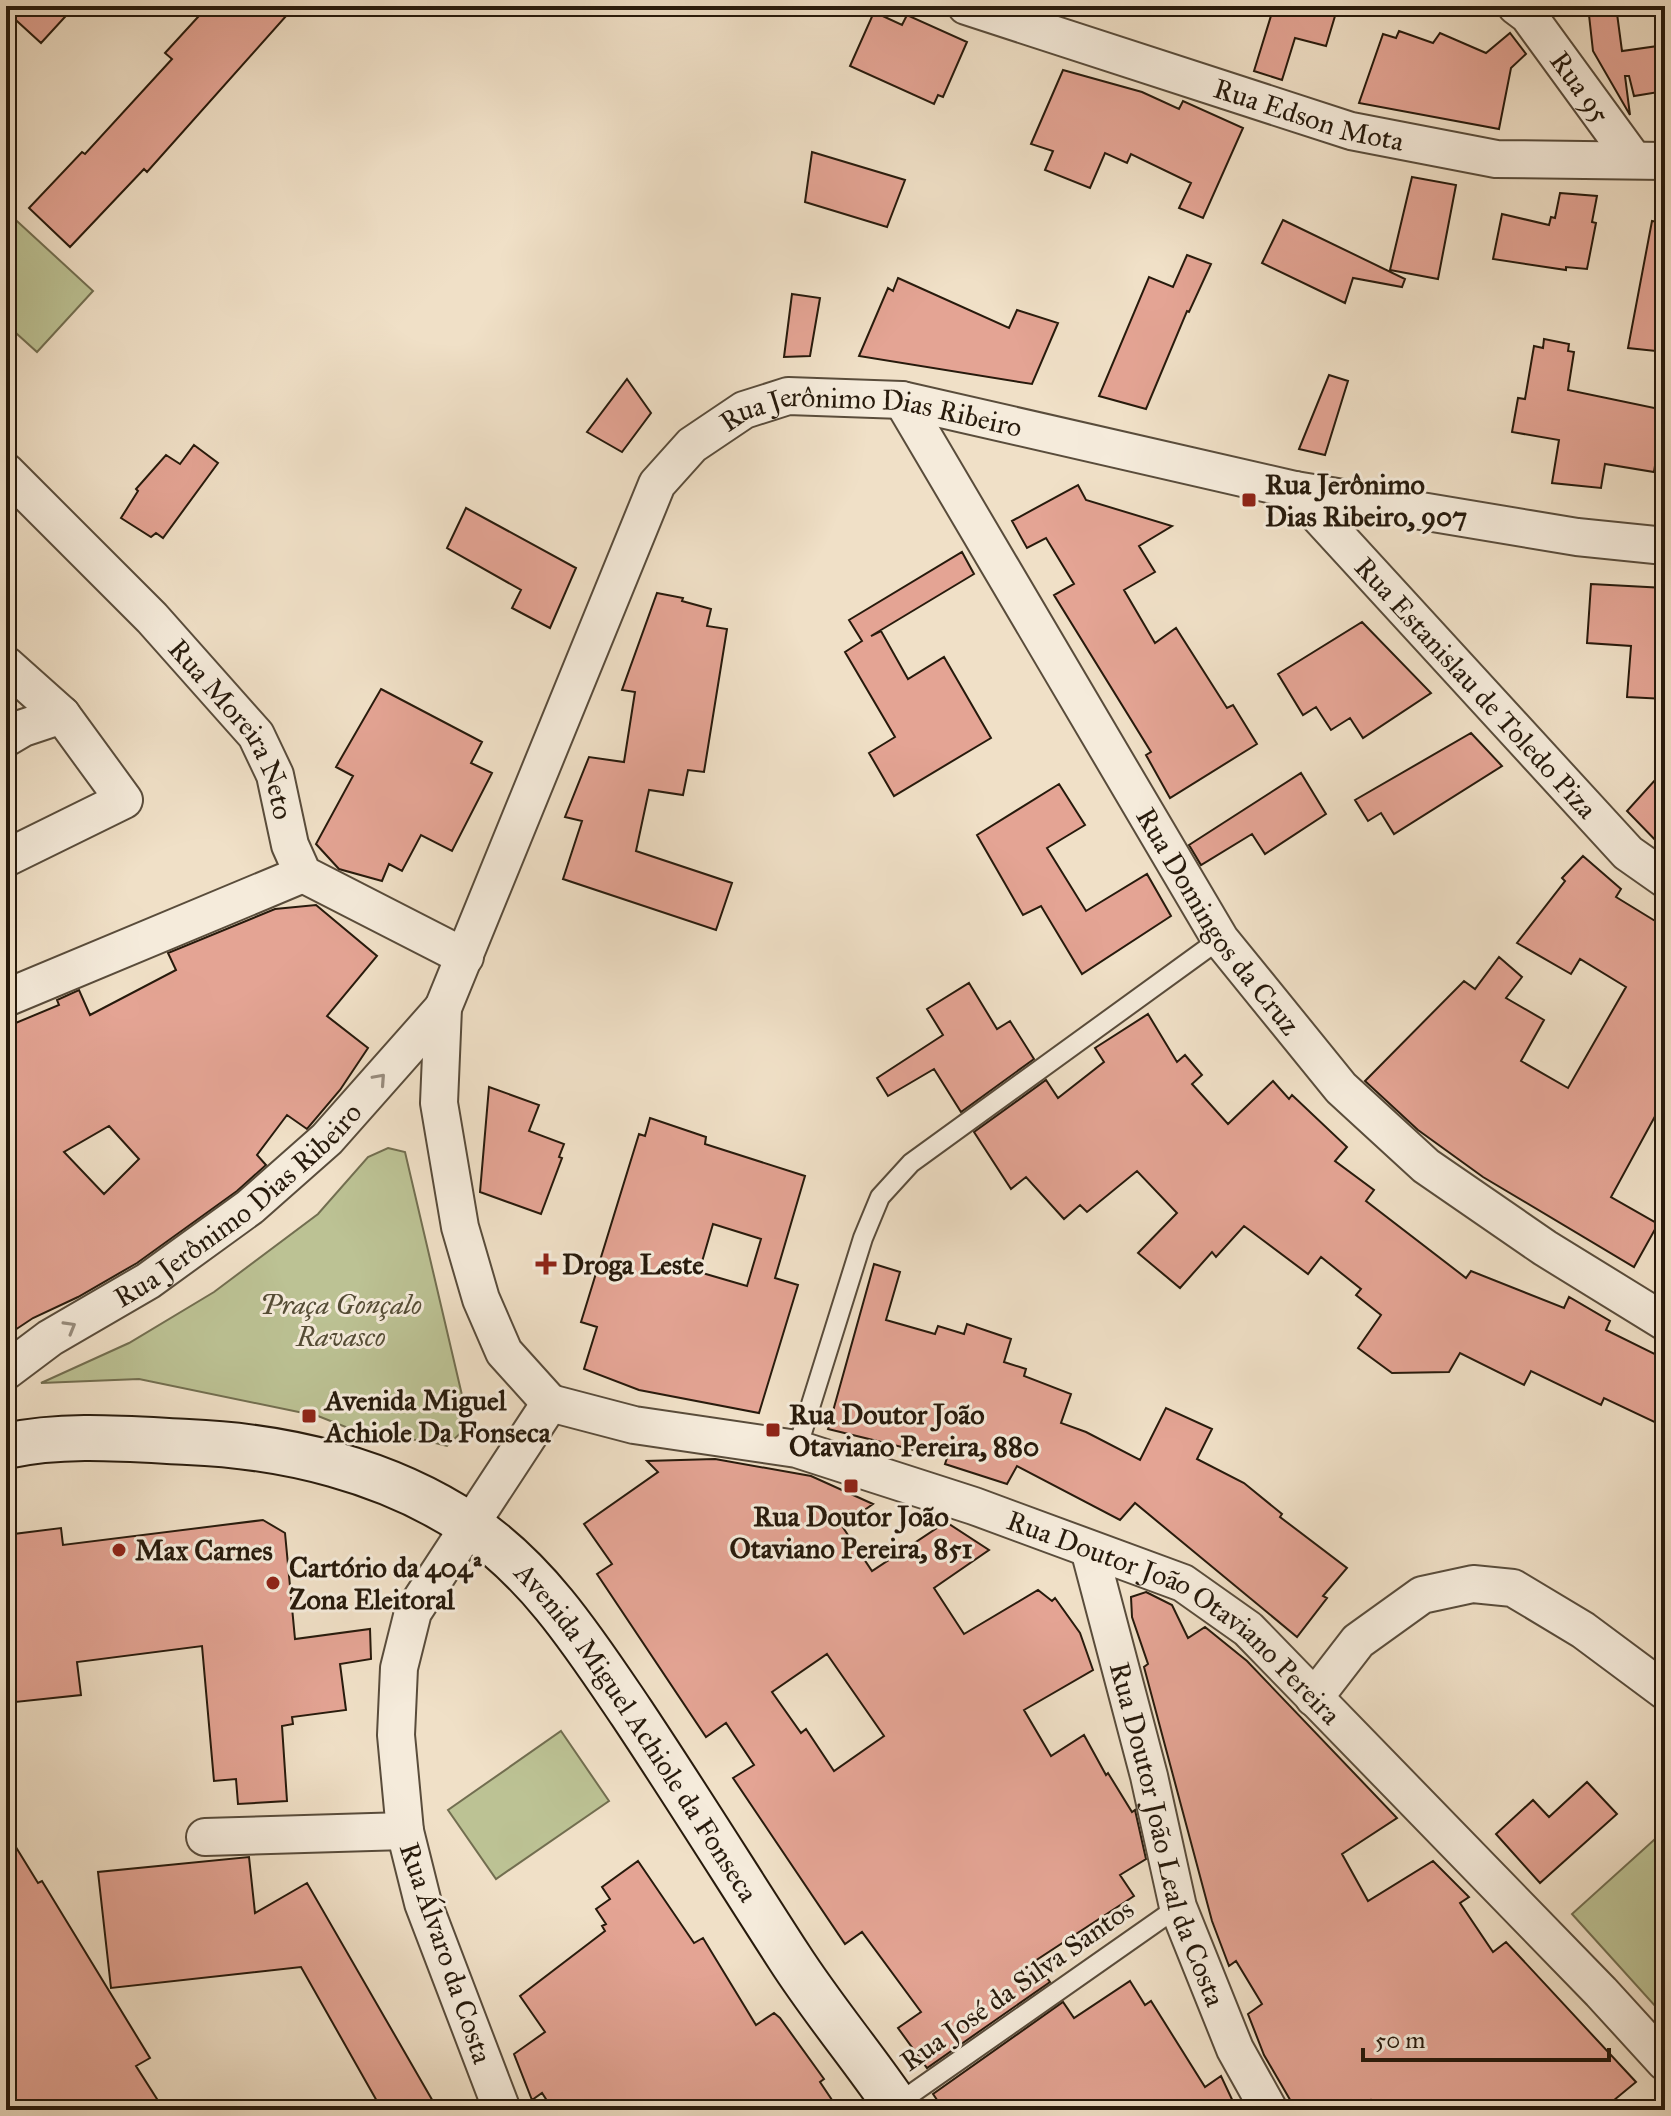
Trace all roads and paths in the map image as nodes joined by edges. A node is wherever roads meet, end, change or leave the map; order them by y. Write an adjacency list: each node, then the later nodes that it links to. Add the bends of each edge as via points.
1 (966, 6): 3 (street, Rua Edson Mota, via 1351,131 1496,159)
2 (1524, 9): 3 (street, Rua 95)
3 (1649, 160)
4 (902, 400): 6 (street, Rua Jerônimo Dias Ribeiro); 14 (street, Rua Domingos da Cruz); 15 (street, Rua Jerônimo Dias Ribeiro, via 788,396 744,410 692,445 657,484)
5 (6, 472): 12 (street, Rua Moreira Neto, via 152,618 256,735 275,775 290,845)
6 (1295, 490): 7 (street, Rua Jerônimo Dias Ribeiro, via 1577,537); 13 (street, Rua Estanislau de Toledo Piza, via 1628,853)
7 (1665, 546)
8 (6, 665): 9 (street)
9 (62, 715): 10 (street); 11 (street, via 124,800)
10 (6, 738)
11 (6, 858)
12 (303, 874): 15 (street); 16 (street)
13 (1665, 879)
14 (1220, 939): 18 (street, Rua Domingos da Cruz, via 1341,1088 1426,1166); 22 (lane, via 911,1163 880,1197)
15 (465, 957): 17 (street, Rua Jerônimo Dias Ribeiro)
16 (6, 998)
17 (443, 1008): 19 (street, Rua Jerônimo Dias Ribeiro, one-way to 17, via 50,1338 148,1281 250,1207 327,1139); 20 (street, Rua Jerônimo Dias Ribeiro, via 439,1103 460,1227 481,1299 504,1352)
18 (1665, 1322)
19 (6, 1371)
20 (550, 1403): 22 (street, Rua Doutor João Otaviano Pereira, via 634,1425); 23 (street, Rua Álvaro da Costa)
21 (6, 1446): 23 (street, Avenida Miguel Achiole da Fonseca, via 94,1438 234,1444 356,1469 417,1494)
22 (797, 1449): 24 (street, Rua Doutor João Otaviano Pereira)
23 (470, 1525): 27 (street, Rua Álvaro da Costa, via 413,1612 399,1668 396,1735); 31 (street, Avenida Miguel Achiole da Fonseca, via 510,1556 578,1634 715,1837 790,1960)
24 (1089, 1549): 26 (street, Rua Doutor João Otaviano Pereira, via 1183,1583 1248,1629); 29 (street, Rua Doutor João Leal da Costa)
25 (1665, 1691): 26 (street, via 1583,1630 1513,1588 1473,1584 1422,1595 1358,1641)
26 (1314, 1698): 30 (street, Rua Doutor João Otaviano Pereira)
27 (405, 1831): 28 (street); 32 (street, Rua Álvaro da Costa, via 423,1903)
28 (205, 1837)
29 (1178, 1907): 31 (lane, Rua José da Silva Santos); 33 (street, Rua Doutor João Leal da Costa, via 1235,2049)
30 (1665, 2062)
31 (894, 2108)
32 (502, 2110)
33 (1269, 2110)

